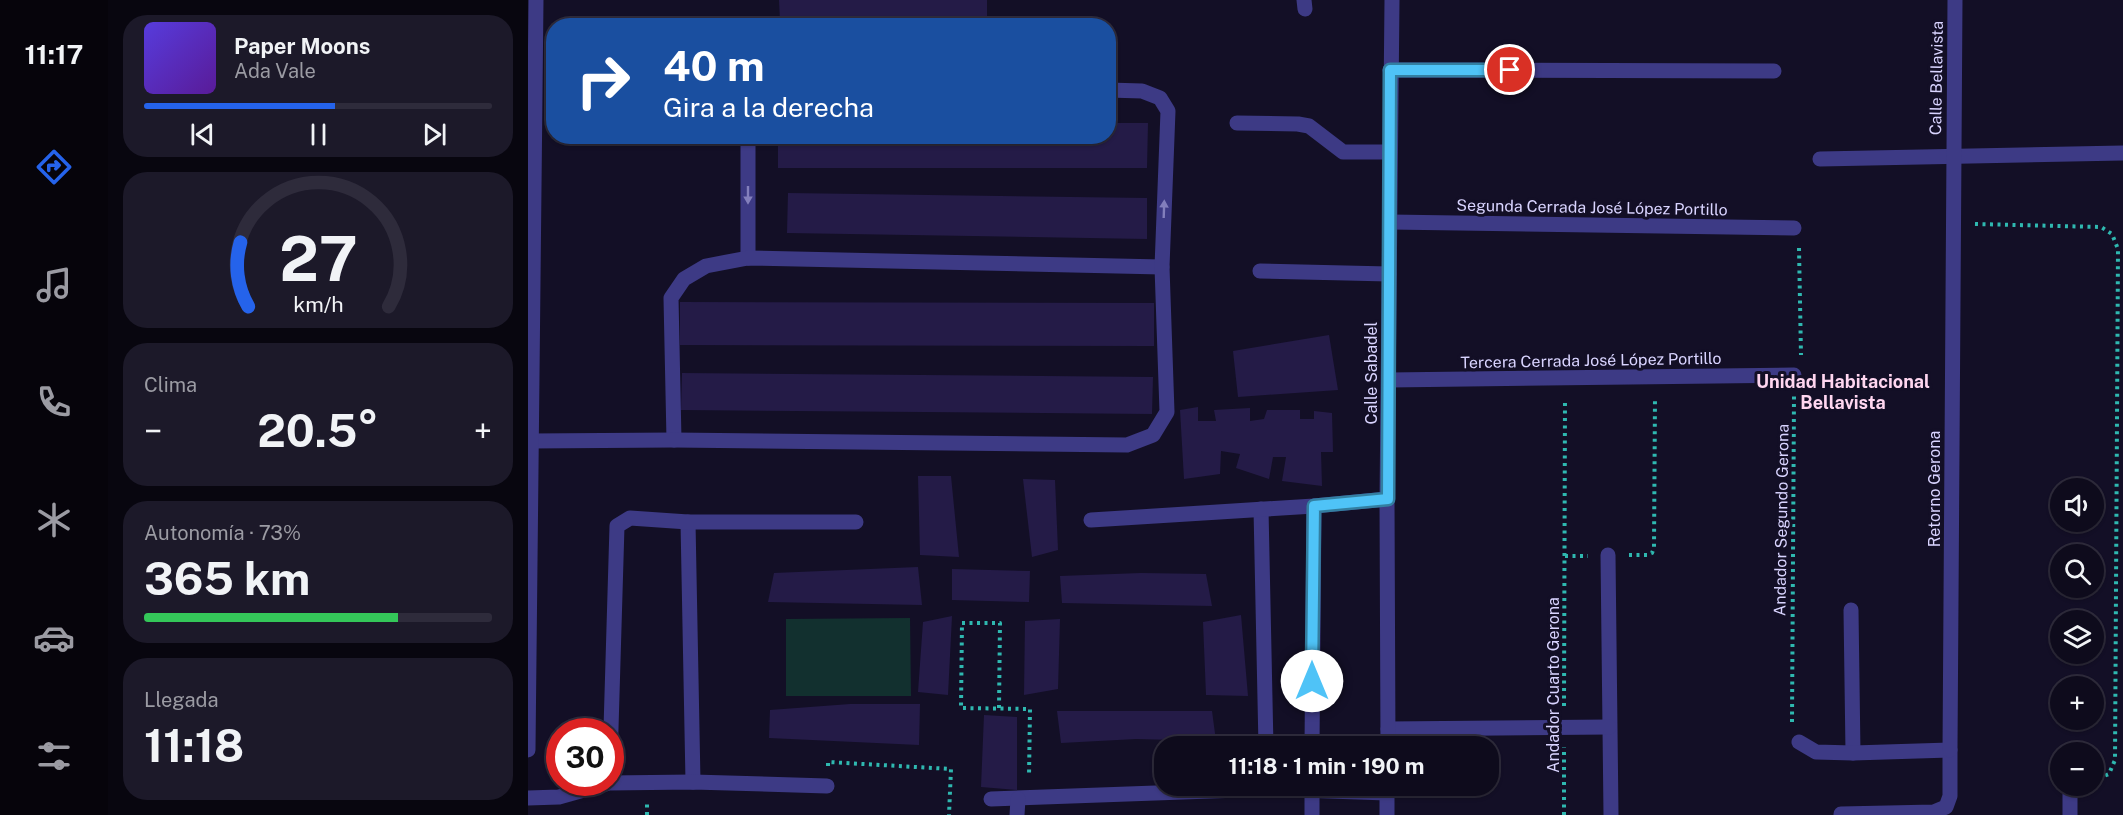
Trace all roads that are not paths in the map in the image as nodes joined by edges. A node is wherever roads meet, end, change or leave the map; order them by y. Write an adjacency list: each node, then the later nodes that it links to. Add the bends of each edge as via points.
1 (536, 0): 19 (street)
2 (1392, 0): 4 (street, Calle Sabadel)
3 (1955, 0): 11 (street, Calle Bellavista)
4 (1390, 70): 5 (street); 9 (street, Calle Sabadel)
5 (1774, 71)
6 (1116, 90): 16 (street, one-way to 6, via 1168,111 1160,98 1142,91)
7 (1237, 123): 9 (street, via 1309,126 1343,152)
8 (748, 144): 15 (street, one-way to 15)
9 (1390, 152): 13 (street, Calle Sabadel)
10 (2123, 153): 11 (street)
11 (1953, 156): 12 (street); 41 (street, Retorno Gerona)
12 (1820, 159)
13 (1390, 222): 14 (street, Segunda Cerrada José López Portillo); 18 (street, Calle Sabadel)
14 (1794, 228)
15 (748, 258): 16 (street); 22 (street, via 706,266 684,279 671,298)
16 (1162, 267): 22 (street, via 1167,412 1153,435 1127,445)
17 (1260, 271): 18 (street)
18 (1389, 274): 21 (street, Calle Sabadel)
19 (530, 324): 23 (street)
20 (1794, 375): 21 (street, Tercera Cerrada José López Portillo)
21 (1389, 380): 24 (street, Calle Sabadel)
22 (674, 440): 23 (street)
23 (531, 441): 31 (street)
24 (1388, 499): 25 (street); 35 (street, Calle Sabadel)
25 (1314, 506): 26 (street); 37 (street)
26 (1261, 509): 27 (street); 36 (street)
27 (1091, 520)
28 (688, 522): 29 (street); 33 (street, via 630,518 617,526); 43 (street)
29 (856, 522)
30 (1608, 555): 34 (street)
31 (529, 569): 40 (street)
32 (1851, 610): 42 (street)
33 (611, 718)
34 (1610, 727): 35 (street); 58 (street)
35 (1388, 729): 38 (street, Calle Sabadel)
36 (1266, 736)
37 (1312, 736)
38 (1388, 736)
39 (1799, 742): 42 (street, via 1816,752)
40 (528, 750)
41 (1950, 750): 42 (street); 54 (street, Retorno Gerona, via 1950,796 1946,807 1934,812)
42 (1853, 753)
43 (693, 782): 44 (street); 45 (street)
44 (624, 783)
45 (827, 786)
46 (1154, 793): 52 (street)
47 (564, 796): 51 (street)
48 (1312, 796): 56 (street)
49 (1387, 796): 57 (street)
50 (2070, 796): 59 (street)
51 (528, 798)
52 (1023, 798): 53 (street); 55 (street)
53 (991, 799)
54 (1841, 814)
55 (1017, 815)
56 (1312, 815)
57 (1387, 815)
58 (1611, 815)
59 (2070, 815)

